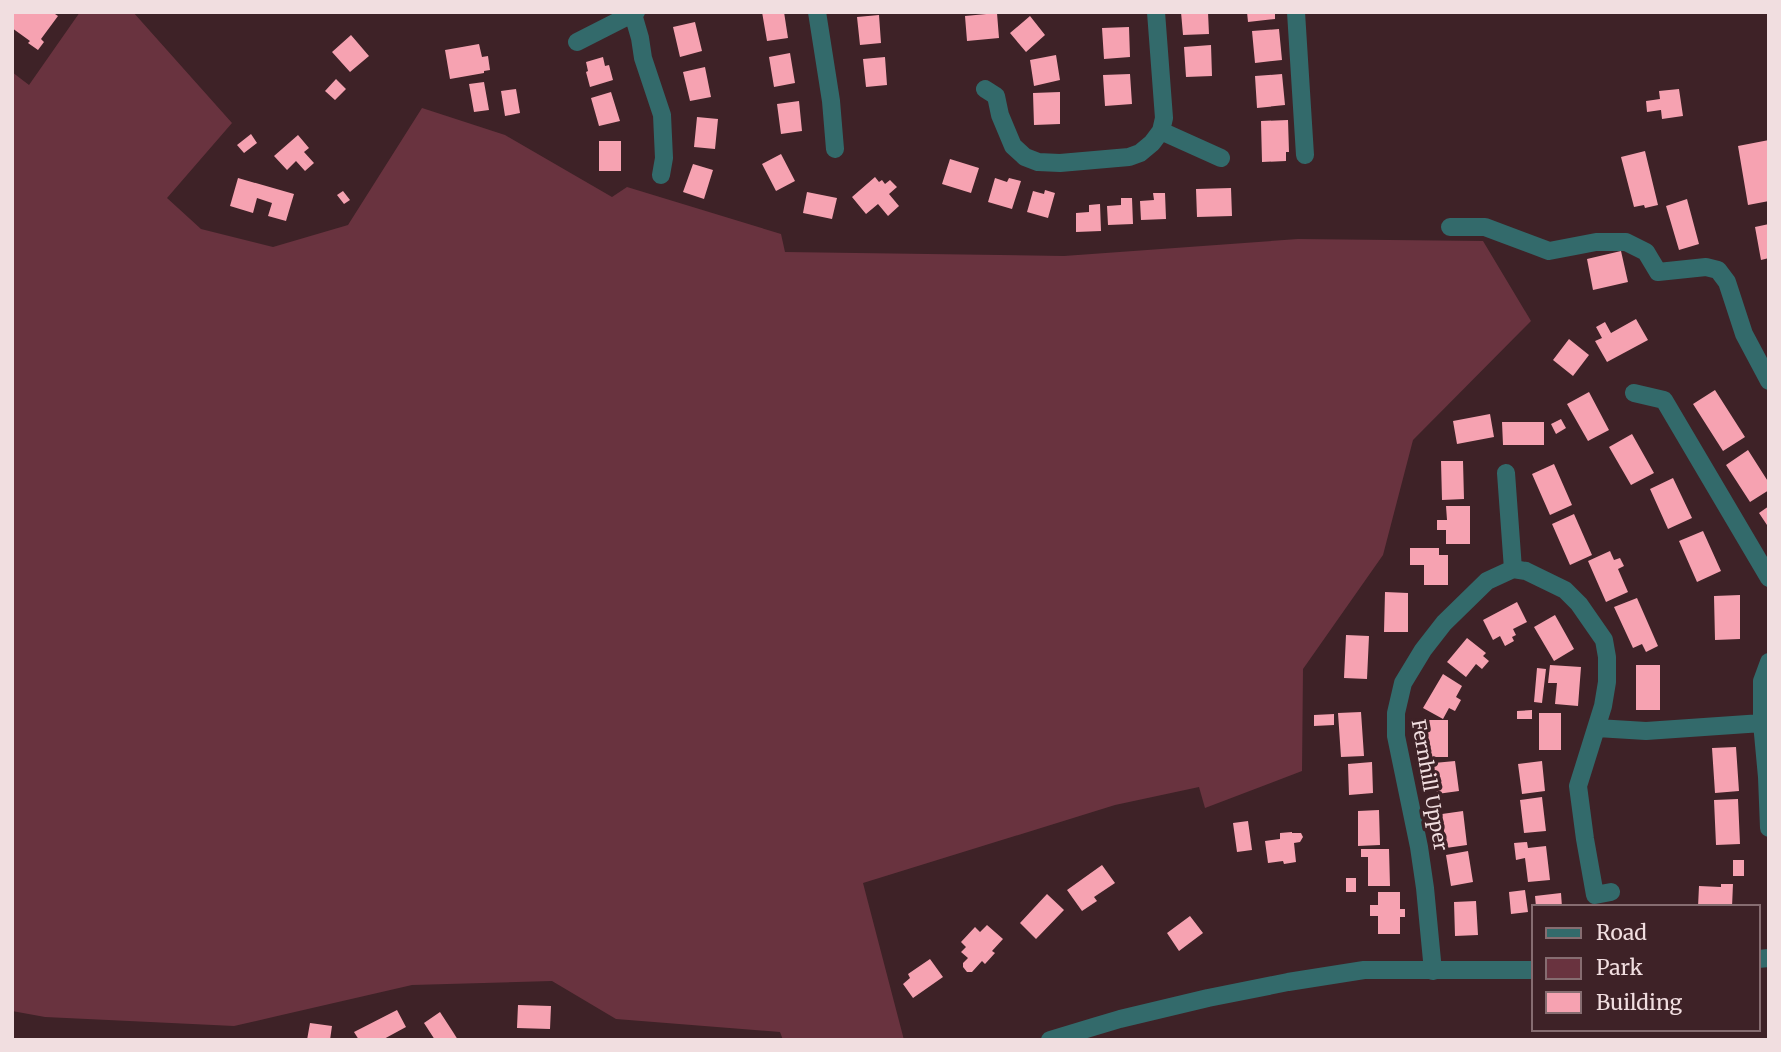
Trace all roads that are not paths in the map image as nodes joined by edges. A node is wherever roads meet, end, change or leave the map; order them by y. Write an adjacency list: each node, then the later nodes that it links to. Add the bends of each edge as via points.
1 (817, 12): 8 (street)
2 (1156, 12): 7 (street, via 1164,118)
3 (1296, 12): 9 (street)
4 (634, 13): 5 (street); 11 (street, via 662,115)
5 (577, 42)
6 (985, 89): 7 (street, via 996,96 1013,146 1038,162 1129,157 1140,153)
7 (1161, 131): 10 (street)
8 (835, 149)
9 (1305, 155)
10 (1221, 158)
11 (661, 175)
12 (1450, 226): 13 (street, via 1485,228 1549,251 1626,242 1646,252 1658,272 1718,270)
13 (1769, 381)
14 (1634, 393): 17 (street, via 1664,400)
15 (1506, 473): 16 (street)
16 (1513, 569): 20 (street, via 1565,590 1604,640 1606,682); 25 (street, Fernhill Upper, via 1487,581 1444,623 1403,682 1396,713 1396,736 1426,888)
17 (1769, 578)
18 (1769, 662): 19 (street, via 1762,681)
19 (1762, 723): 20 (street, via 1647,732); 21 (street)
20 (1597, 728): 23 (street, via 1578,798 1595,895)
21 (1768, 777): 22 (street)
22 (1769, 828)
23 (1611, 892)
24 (1532, 970): 25 (street)
25 (1433, 971): 26 (street, via 1364,970 1288,982 1121,1019)
26 (1050, 1040)

